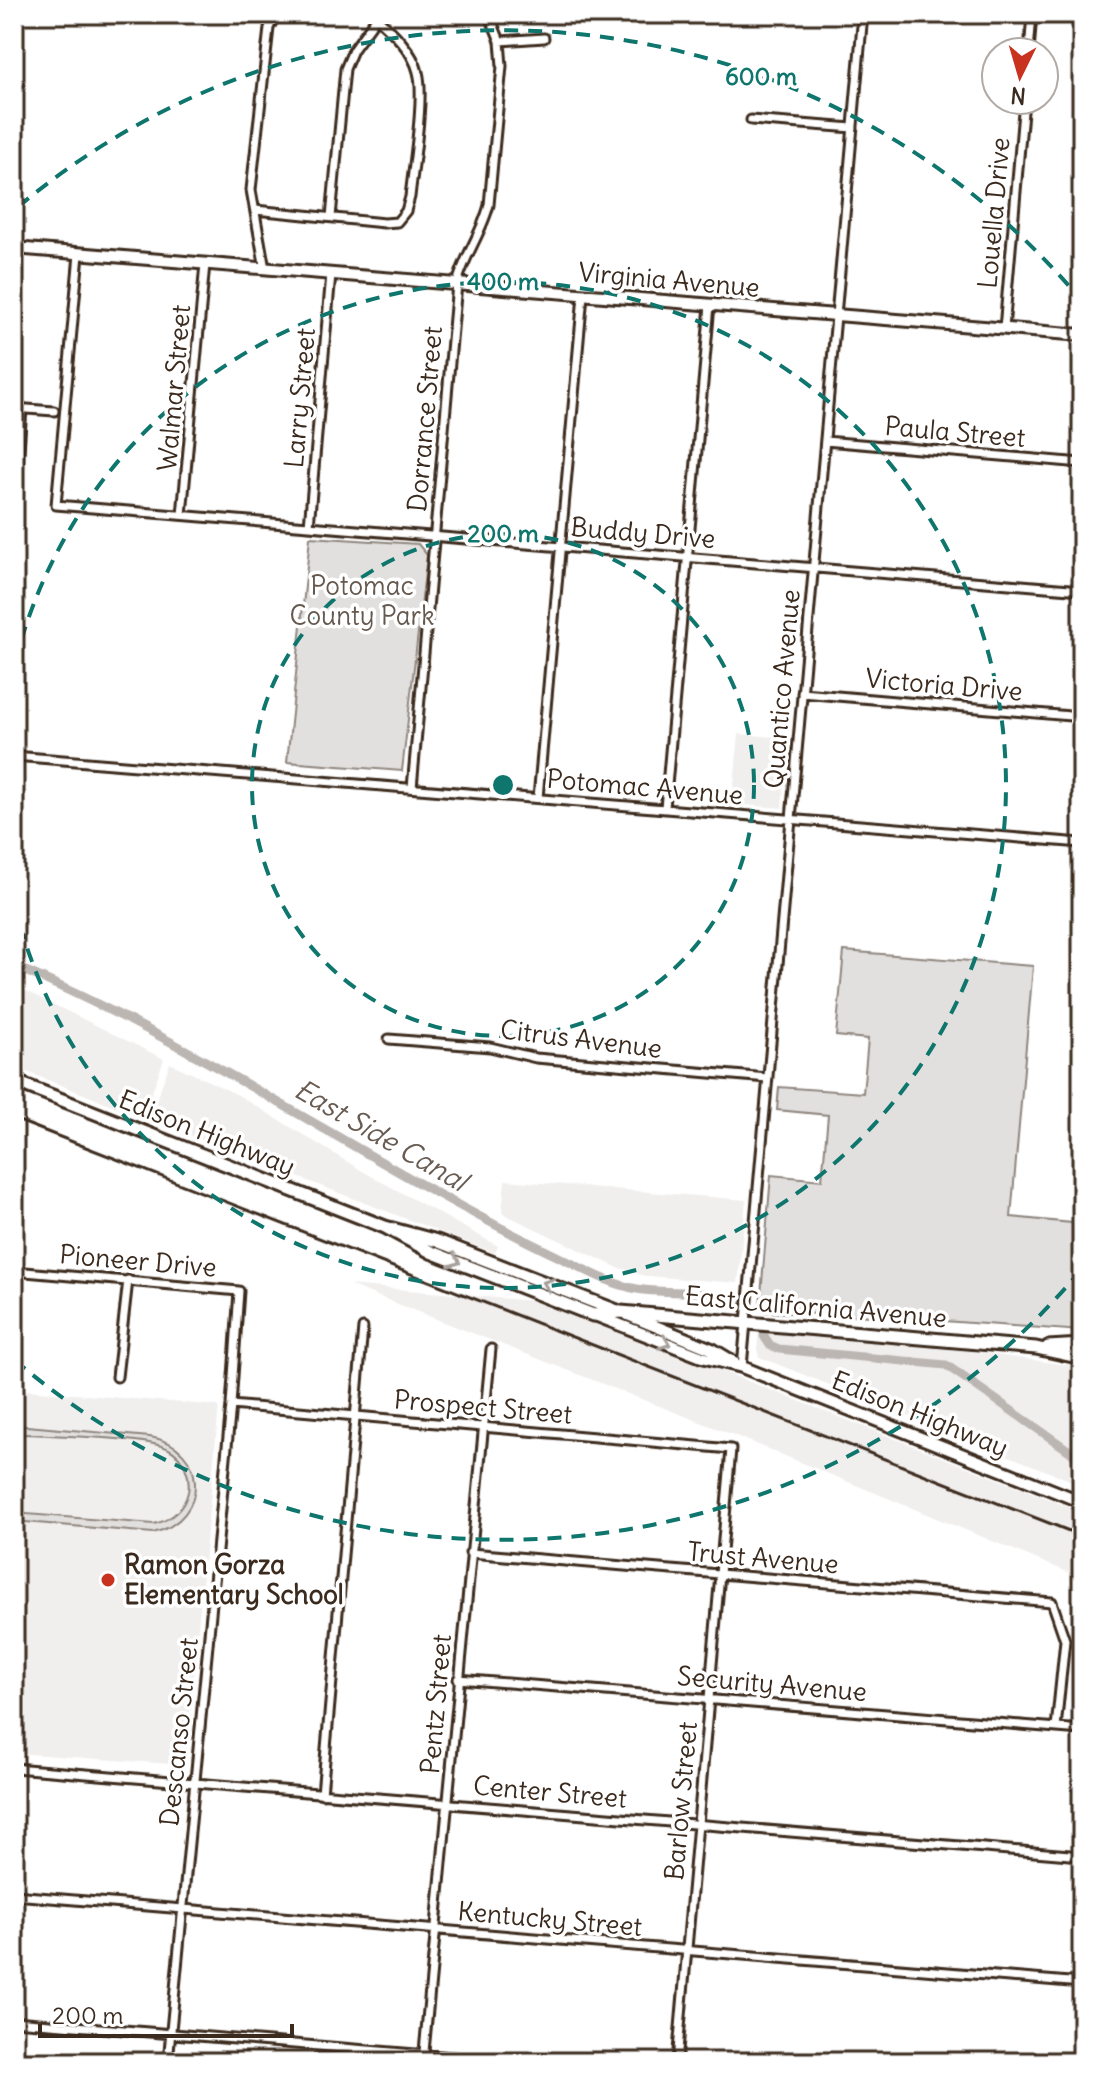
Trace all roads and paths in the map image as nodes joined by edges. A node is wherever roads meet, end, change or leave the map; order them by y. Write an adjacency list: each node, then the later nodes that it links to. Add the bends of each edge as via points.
1 (276, 14): 12 (street, via 269,28 251,190)
2 (489, 14): 8 (street, Dorrance Street)
3 (863, 14): 11 (street, Quantico Avenue)
4 (1032, 14): 6 (street)
5 (378, 16): 13 (street, via 345,69); 13 (street, via 418,72 410,197 397,222)
6 (1030, 36)
7 (544, 38): 8 (street)
8 (500, 41): 19 (street, Dorrance Street, via 489,205)
9 (1023, 116): 23 (street, Louella Drive)
10 (751, 120): 11 (street)
11 (853, 128): 22 (street, Quantico Avenue)
12 (255, 210): 13 (street); 17 (street)
13 (331, 217)
14 (14, 248): 15 (street, Virginia Avenue)
15 (79, 254): 16 (street, Virginia Avenue); 31 (street, Buddy Drive, via 56,505)
16 (205, 264): 17 (street, Virginia Avenue); 31 (street, Walmar Street)
17 (265, 269): 18 (street, Virginia Avenue)
18 (331, 274): 19 (street, Virginia Avenue); 32 (street, Larry Street)
19 (457, 284): 20 (street, Virginia Avenue); 33 (street, Dorrance Street)
20 (583, 295): 21 (street, Virginia Avenue); 34 (street)
21 (710, 305): 22 (street, Virginia Avenue); 35 (street)
22 (836, 315): 23 (street, Virginia Avenue); 27 (street, Quantico Avenue)
23 (1004, 329): 24 (street, Virginia Avenue)
24 (1082, 335)
25 (18, 408): 26 (street); 29 (street)
26 (54, 411)
27 (825, 441): 28 (street, Paula Street); 36 (street, Quantico Avenue)
28 (1082, 463)
29 (16, 471): 30 (street)
30 (15, 502)
31 (182, 515): 32 (street, Buddy Drive)
32 (309, 526): 33 (street, Buddy Drive)
33 (435, 536): 34 (street, Buddy Drive); 41 (street, Dorrance Street)
34 (561, 546): 35 (street, Buddy Drive); 42 (street)
35 (687, 557): 36 (street, Buddy Drive); 43 (street)
36 (814, 567): 37 (street, Buddy Drive); 38 (street, Quantico Avenue)
37 (1082, 590)
38 (802, 693): 39 (street, Victoria Drive); 44 (street, Quantico Avenue)
39 (1082, 717)
40 (14, 756): 41 (street, Potomac Avenue)
41 (412, 788): 42 (street, Potomac Avenue)
42 (538, 798): 43 (street, Potomac Avenue)
43 (665, 808): 44 (street, Potomac Avenue)
44 (791, 819): 45 (street, Potomac Avenue); 47 (street, Quantico Avenue)
45 (1082, 843)
46 (389, 1039): 47 (street, Citrus Avenue)
47 (768, 1078): 54 (street, Quantico Avenue)
48 (14, 1081): 49 (main road, Edison Highway)
49 (385, 1227): 52 (main road, Edison Highway, one-way to 49, via 437,1241); 53 (main road, Edison Highway, one-way to 53, via 431,1252)
50 (14, 1271): 51 (street, Pioneer Drive)
51 (128, 1280): 61 (street); 62 (street, Pioneer Drive, via 239,1291)
52 (621, 1312): 53 (main road, East California Avenue); 54 (main road, East California Avenue); 60 (street, Edison Highway)
53 (593, 1315): 60 (street, Edison Highway, one-way to 60)
54 (746, 1323): 57 (main road, East California Avenue); 60 (street, Quantico Avenue)
55 (363, 1328): 63 (street)
56 (1082, 1345): 57 (main road, East California Avenue)
57 (1036, 1348): 59 (main road, East California Avenue)
58 (491, 1349): 64 (street, Pentz Street)
59 (1082, 1358)
60 (742, 1367): 66 (street, Edison Highway)
61 (117, 1377)
62 (231, 1405): 63 (street, Prospect Street); 74 (street, Descanso Street)
63 (355, 1416): 64 (street, Prospect Street); 75 (street)
64 (482, 1428): 65 (street, Prospect Street); 67 (street, Pentz Street)
65 (731, 1449): 68 (street, Barlow Street)
66 (1082, 1502)
67 (470, 1553): 68 (street, Trust Avenue); 69 (street, Pentz Street)
68 (720, 1574): 70 (street, Barlow Street); 71 (street, Trust Avenue, via 1052,1602 1065,1640)
69 (458, 1679): 70 (street, Security Avenue); 76 (street, Pentz Street)
70 (710, 1699): 71 (street, Security Avenue); 77 (street, Barlow Street)
71 (1056, 1728): 72 (street, Security Avenue)
72 (1082, 1730)
73 (14, 1768): 74 (street, Center Street)
74 (194, 1783): 75 (street, Center Street); 80 (street, Descanso Street)
75 (322, 1794): 76 (street, Center Street)
76 (447, 1804): 77 (street, Center Street); 81 (street, Pentz Street)
77 (699, 1825): 78 (street, Center Street); 82 (street, Barlow Street)
78 (1082, 1856)
79 (14, 1895): 80 (street, Kentucky Street)
80 (182, 1909): 81 (street, Kentucky Street); 85 (street, Descanso Street)
81 (435, 1929): 82 (street, Kentucky Street); 86 (street, Pentz Street)
82 (687, 1950): 83 (street, Kentucky Street); 89 (street, Barlow Street)
83 (1082, 1983)
84 (14, 2021): 85 (street)
85 (170, 2034): 86 (street); 87 (street, Descanso Street)
86 (423, 2058): 88 (street)
87 (168, 2062)
88 (514, 2062)
89 (677, 2062)

